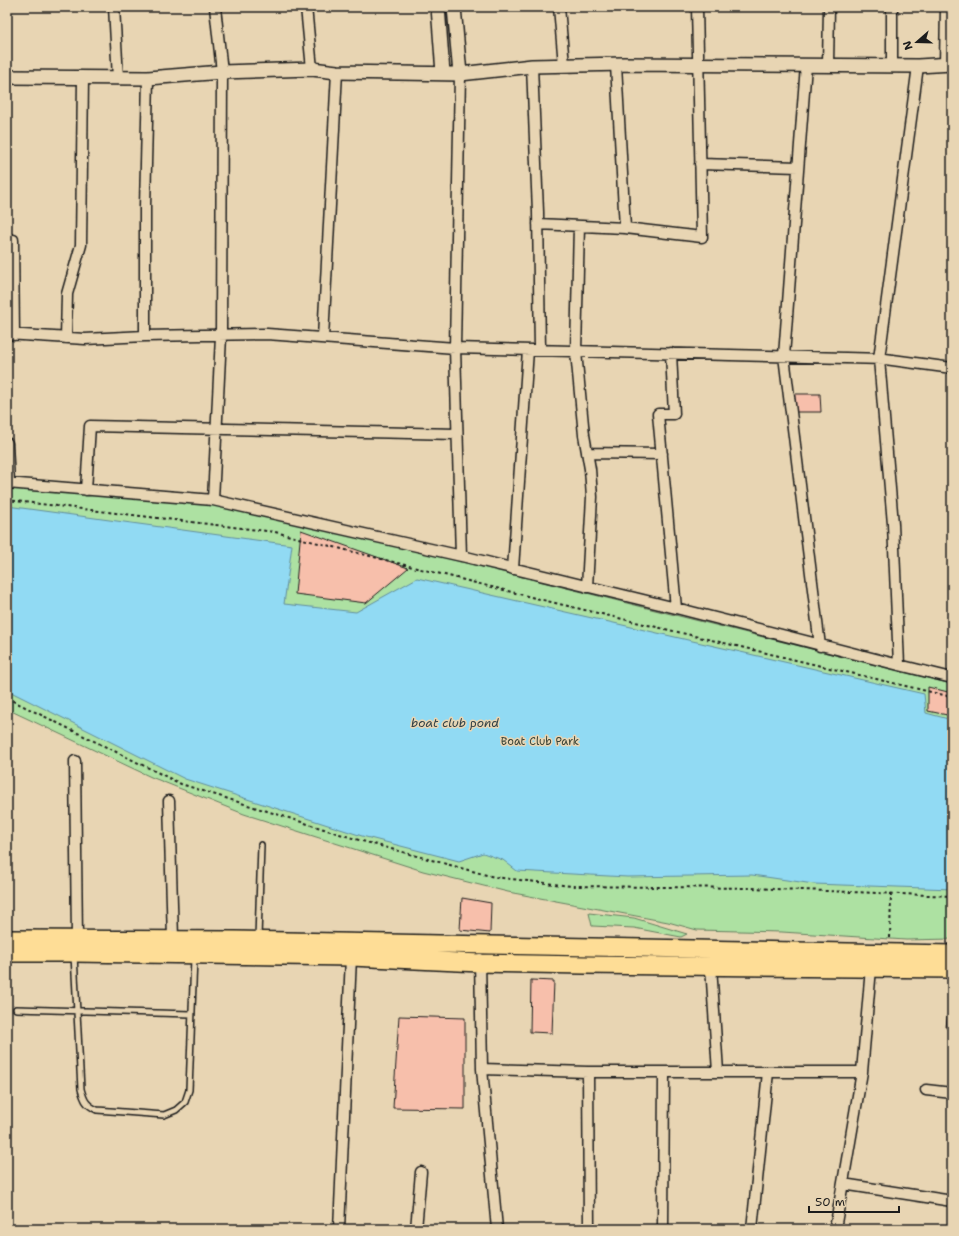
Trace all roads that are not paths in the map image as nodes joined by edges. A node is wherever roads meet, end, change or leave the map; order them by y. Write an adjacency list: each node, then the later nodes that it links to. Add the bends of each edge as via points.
1 (114, 7): 27 (street)
2 (215, 7): 21 (street)
3 (306, 7): 20 (street)
4 (438, 7): 23 (street)
5 (454, 7): 24 (street)
6 (559, 7): 13 (street)
7 (697, 7): 11 (street)
8 (829, 7): 16 (street)
9 (892, 7): 18 (street)
10 (946, 7): 12 (street)
11 (698, 64): 14 (street); 15 (street); 29 (street)
12 (948, 64): 19 (street)
13 (564, 65): 14 (street); 17 (street)
14 (616, 65): 33 (street)
15 (806, 65): 16 (street); 30 (street)
16 (828, 65): 18 (street)
17 (532, 66): 24 (street); 31 (street)
18 (892, 66): 19 (street)
19 (918, 66): 46 (street)
20 (312, 69): 21 (street); 22 (street)
21 (222, 72): 28 (street); 37 (street)
22 (337, 72): 23 (street); 39 (street)
23 (443, 74): 24 (street)
24 (460, 74): 40 (street)
25 (7, 77): 26 (street)
26 (83, 78): 27 (street); 38 (street, via 81,245 67,294)
27 (118, 78): 28 (street)
28 (148, 78): 36 (street)
29 (700, 164): 30 (street); 33 (street, via 702,237)
30 (798, 167): 45 (street)
31 (538, 224): 32 (street); 42 (street)
32 (579, 226): 33 (street); 43 (street)
33 (625, 228)
34 (7, 239): 35 (street, via 13,240)
35 (11, 334): 38 (street)
36 (145, 336): 37 (street); 38 (street)
37 (221, 336): 39 (street, via 267,334); 48 (street)
38 (66, 338)
39 (323, 338): 40 (street)
40 (455, 348): 41 (street); 49 (street)
41 (528, 350): 42 (street); 57 (street)
42 (540, 350): 43 (street)
43 (576, 352): 44 (street); 51 (street)
44 (671, 353): 45 (street); 52 (street, via 674,414 658,414)
45 (784, 356): 46 (street); 60 (street)
46 (879, 359): 47 (street); 61 (street, via 893,524)
47 (952, 368)
48 (215, 429): 49 (street); 54 (street, via 90,426); 55 (street)
49 (458, 434): 56 (street)
50 (7, 443): 53 (street)
51 (587, 453): 52 (street); 58 (street, via 592,497)
52 (662, 454): 59 (street)
53 (8, 483): 54 (street)
54 (86, 490): 55 (street)
55 (213, 500): 56 (street)
56 (461, 556): 57 (street)
57 (513, 568): 58 (street)
58 (587, 586): 59 (street)
59 (676, 608): 60 (street)
60 (820, 646): 61 (street)
61 (899, 665): 62 (street)
62 (952, 678)
63 (75, 761): 70 (street)
64 (169, 801): 67 (street)
65 (261, 845): 68 (lane)
66 (7, 939): 70 (highway)
67 (173, 940): 68 (highway); 70 (highway)
68 (258, 940): 69 (highway)
69 (482, 945): 72 (highway); 75 (street)
70 (76, 946): 71 (highway); 73 (highway); 80 (lane)
71 (7, 953)
72 (952, 954)
73 (194, 955): 74 (highway); 81 (lane)
74 (351, 957): 75 (highway); 93 (street)
75 (480, 963): 76 (highway); 82 (street)
76 (712, 966): 77 (highway); 85 (street)
77 (871, 968): 78 (highway); 87 (street)
78 (952, 969)
79 (16, 1008): 80 (lane)
80 (77, 1010): 81 (lane); 81 (lane, via 83,1099 89,1106 98,1110 164,1115 176,1110 185,1102 188,1090)
81 (191, 1014)
82 (482, 1069): 83 (street); 95 (street)
83 (588, 1072): 84 (street); 96 (street)
84 (664, 1072): 85 (street); 97 (street)
85 (718, 1072): 86 (street)
86 (768, 1072): 87 (street); 98 (street)
87 (862, 1072): 91 (street)
88 (926, 1090): 89 (street)
89 (952, 1093)
90 (421, 1172): 94 (street)
91 (843, 1184): 92 (street); 99 (street)
92 (952, 1201)
93 (339, 1229)
94 (416, 1229)
95 (497, 1229)
96 (592, 1229)
97 (663, 1229)
98 (752, 1229)
99 (836, 1229)

